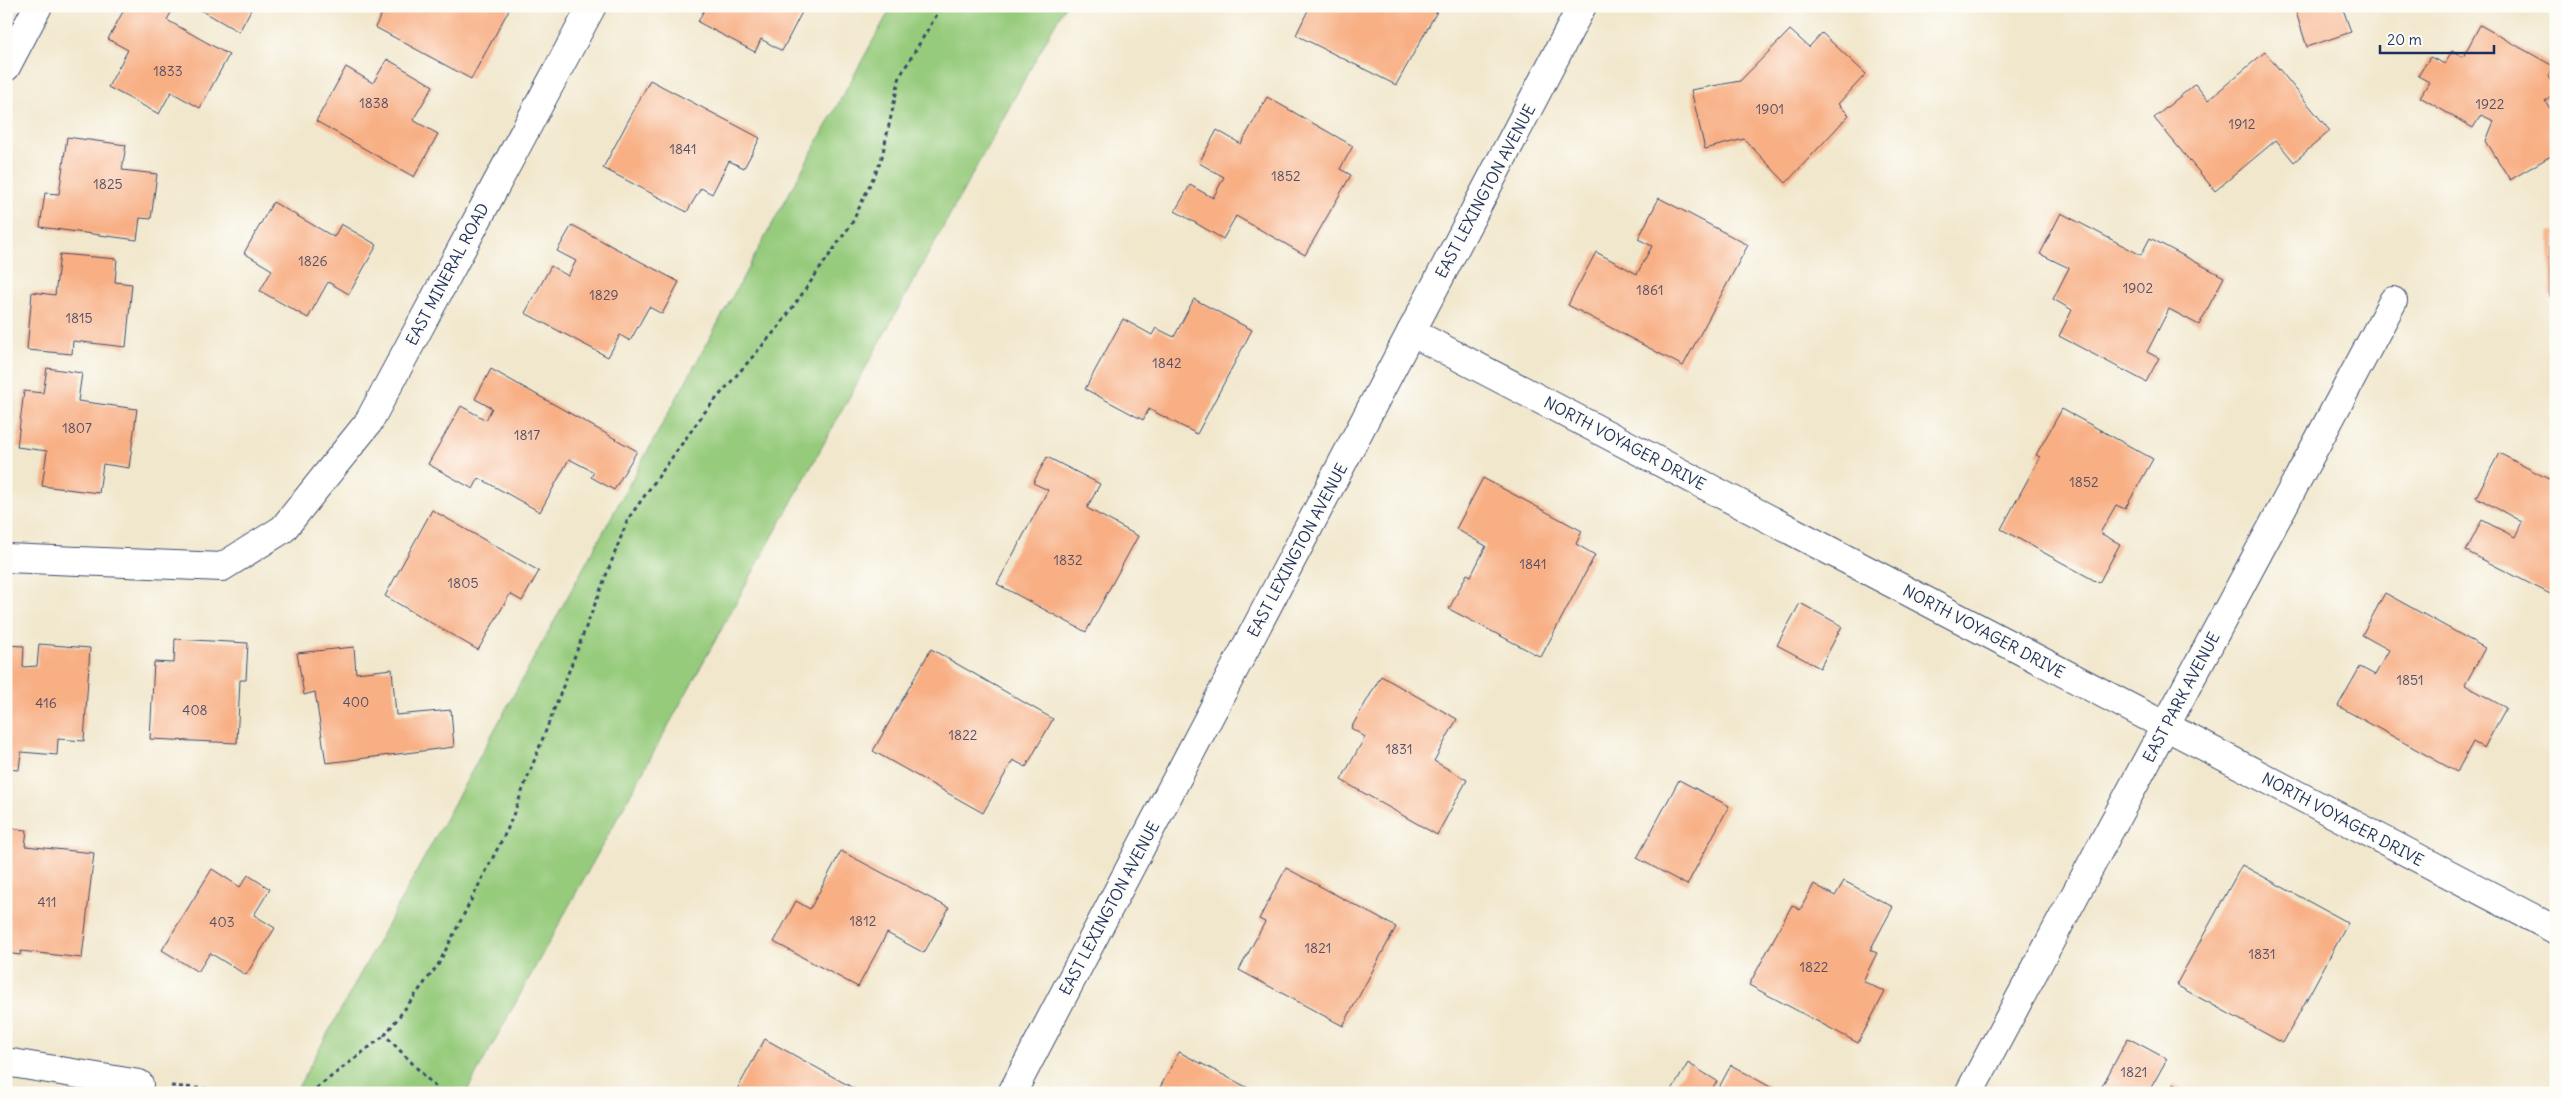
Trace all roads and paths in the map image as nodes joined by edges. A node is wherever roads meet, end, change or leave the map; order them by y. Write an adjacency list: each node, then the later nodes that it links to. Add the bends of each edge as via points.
1 (38, 6): 5 (street)
2 (592, 6): 8 (street, EAST MINERAL ROAD, via 368,423 283,529 222,567)
3 (942, 6): 11 (path, via 900,76 881,161 852,223 781,324 704,413 628,519 508,828 438,966)
4 (1582, 6): 7 (street, EAST LEXINGTON AVENUE)
5 (6, 67)
6 (2393, 301): 9 (street, EAST PARK AVENUE)
7 (1411, 332): 9 (street, NORTH VOYAGER DRIVE); 17 (street, EAST LEXINGTON AVENUE)
8 (6, 558)
9 (2165, 726): 10 (street, NORTH VOYAGER DRIVE); 18 (street, EAST PARK AVENUE)
10 (2556, 930)
11 (385, 1034): 15 (path); 16 (path)
12 (6, 1062): 13 (street)
13 (140, 1084): 14 (path)
14 (258, 1093)
15 (310, 1093)
16 (441, 1093)
17 (1012, 1093)
18 (1969, 1093)

